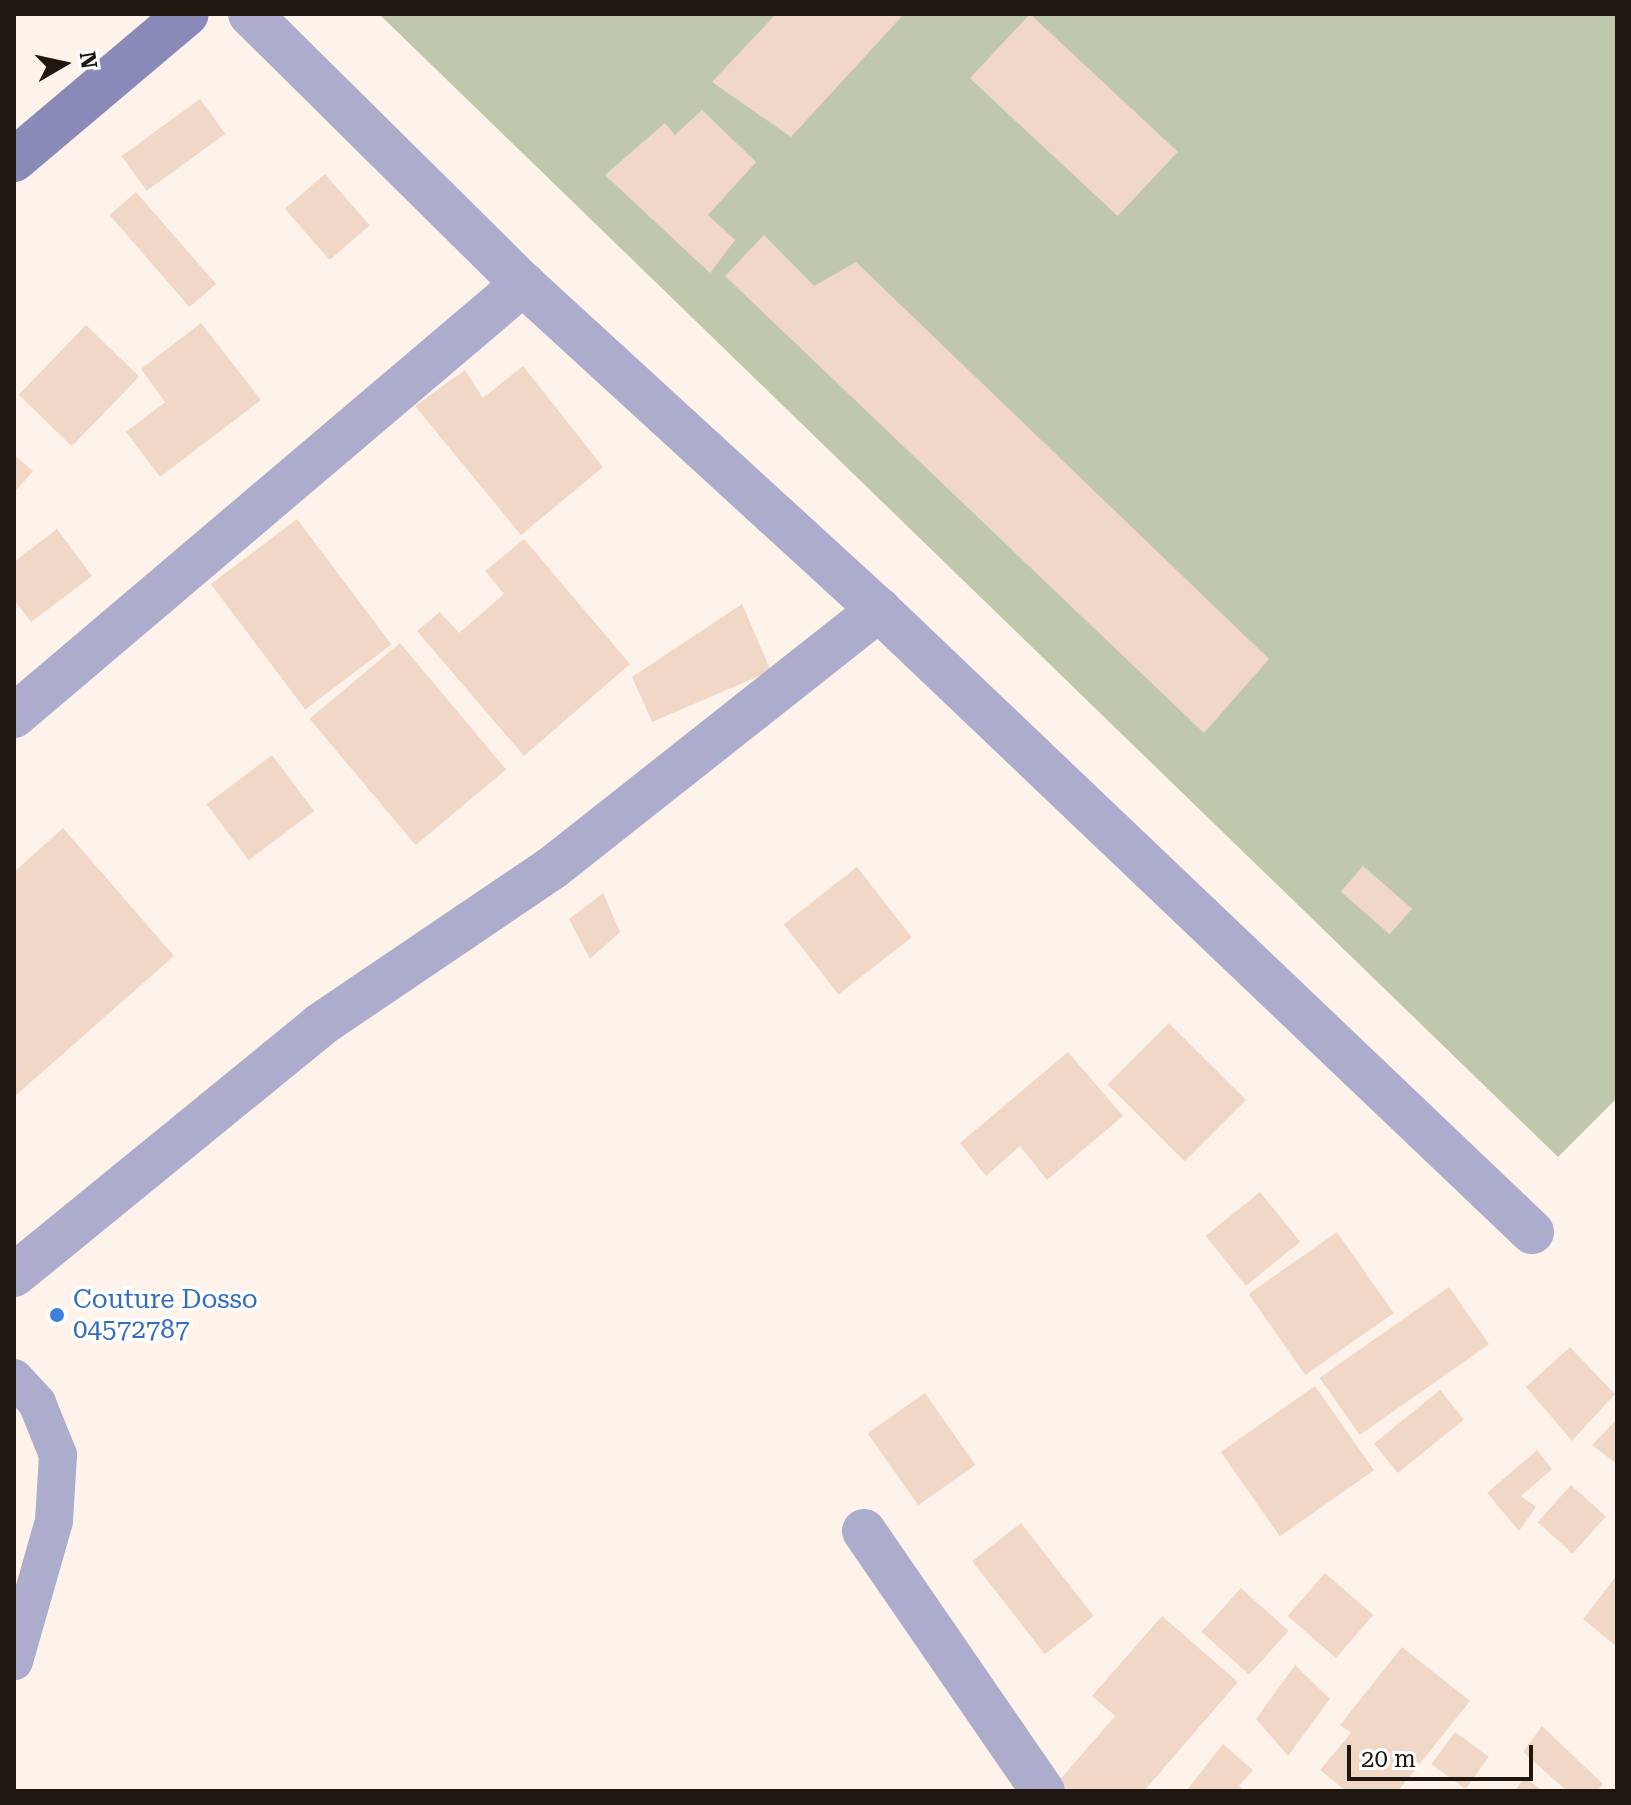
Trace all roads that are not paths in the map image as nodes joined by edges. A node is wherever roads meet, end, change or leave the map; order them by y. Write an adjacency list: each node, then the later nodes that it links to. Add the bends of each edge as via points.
1 (187, 14): 3 (street)
2 (250, 14): 4 (street)
3 (14, 160)
4 (523, 284): 5 (street); 6 (street)
5 (879, 610): 7 (street); 8 (street, via 552,868 320,1025)
6 (14, 716)
7 (1532, 1232)
8 (14, 1275)
9 (14, 1378): 11 (lane, via 37,1403 58,1455 54,1521)
10 (864, 1531): 12 (street)
11 (14, 1661)
12 (1043, 1791)

